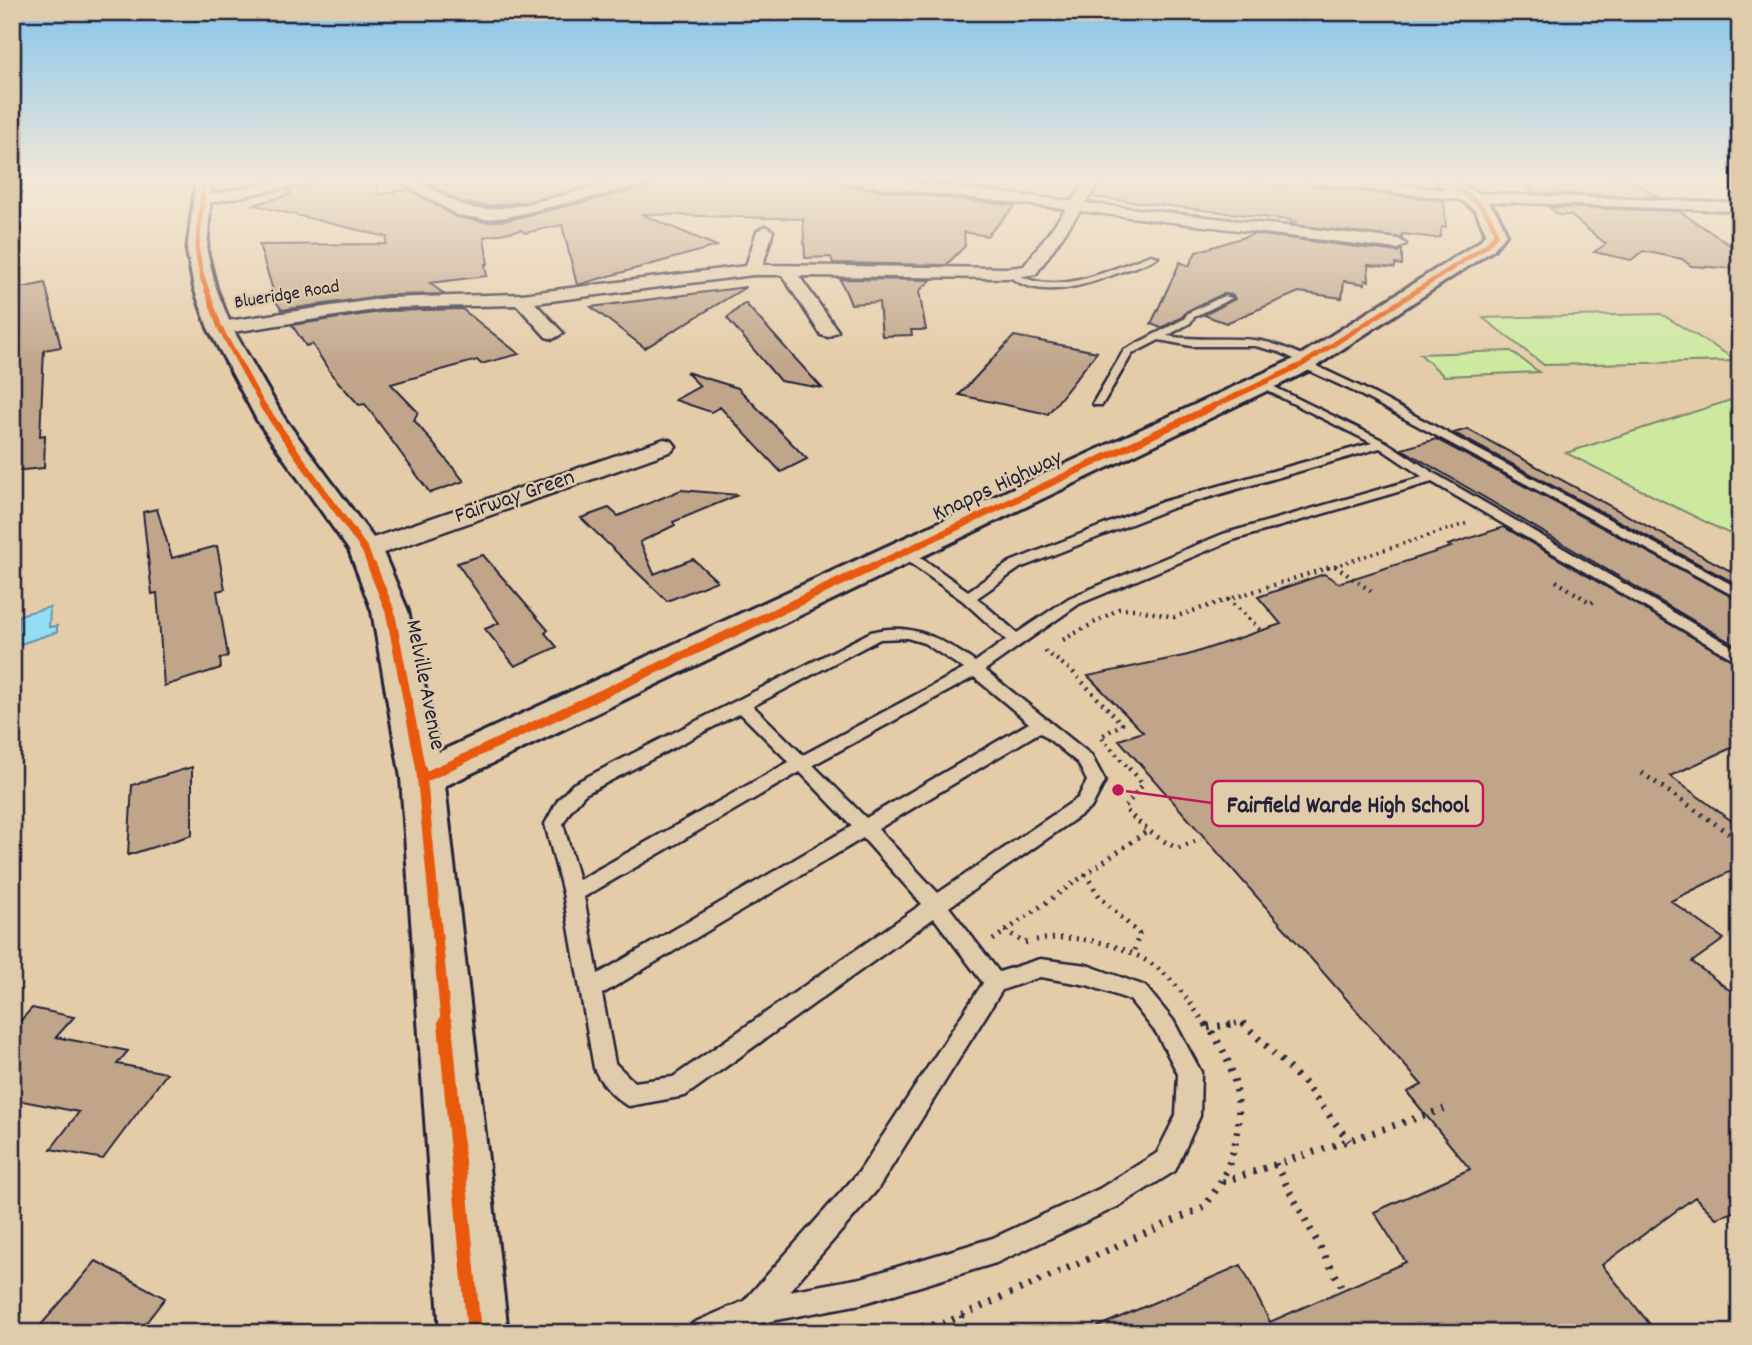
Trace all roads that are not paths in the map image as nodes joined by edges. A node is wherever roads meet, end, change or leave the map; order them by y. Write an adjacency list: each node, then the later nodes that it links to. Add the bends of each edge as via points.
1 (198, 242): 13 (street, Melville Avenue, via 205,288)
2 (762, 242): 8 (street)
3 (1050, 242): 10 (street, Blueridge Road, via 1030,270)
4 (1380, 242): 6 (street)
5 (1490, 242): 17 (street, Knapps Highway)
6 (1398, 244)
7 (1154, 257): 10 (lane, via 1051,287 1028,284)
8 (753, 270): 9 (street, Blueridge Road); 12 (street, Blueridge Road)
9 (788, 272): 10 (street, Blueridge Road); 14 (street)
10 (1009, 273)
11 (1227, 298): 16 (lane)
12 (522, 299): 13 (street, Blueridge Road, via 387,303); 15 (street)
13 (220, 328): 23 (street, Melville Avenue, via 271,420)
14 (828, 331)
15 (553, 333)
16 (1159, 337): 17 (lane, via 1191,343 1255,343); 19 (lane, via 1128,352)
17 (1305, 362): 18 (street, Knapps Highway); 25 (lane)
18 (1262, 384): 20 (lane); 24 (street, Knapps Highway)
19 (1098, 404)
20 (1382, 444): 22 (lane); 26 (lane, via 1167,505 1015,565)
21 (664, 446): 23 (street, Fairway Green)
22 (1433, 478): 27 (lane, via 1228,537 1074,601); 28 (lane)
23 (365, 550): 33 (street, Melville Avenue, via 390,611)
24 (904, 552): 26 (lane); 33 (street, Knapps Highway)
25 (1740, 595)
26 (968, 598): 27 (lane)
27 (1016, 640): 29 (lane)
28 (1740, 658)
29 (975, 670): 30 (lane, via 926,636 899,630 876,635); 31 (lane); 32 (lane)
30 (741, 705): 32 (lane); 35 (lane, via 579,789 564,805 554,824)
31 (1040, 724): 34 (lane); 36 (lane, via 1085,760 1096,781 1085,803)
32 (802, 763): 34 (lane); 35 (lane)
33 (423, 778): 40 (street, Melville Avenue)
34 (867, 827): 36 (lane); 38 (lane)
35 (573, 893): 38 (lane)
36 (936, 905): 37 (lane); 38 (lane, via 677,1088 629,1094 605,1068)
37 (995, 983): 39 (lane, via 868,1181); 39 (lane, via 1040,968 1087,975 1137,993 1165,1027 1191,1072 1188,1116 1166,1162 1108,1198 996,1250 862,1292)
38 (590, 990)
39 (754, 1311): 41 (lane)
40 (474, 1333)
41 (703, 1333)

